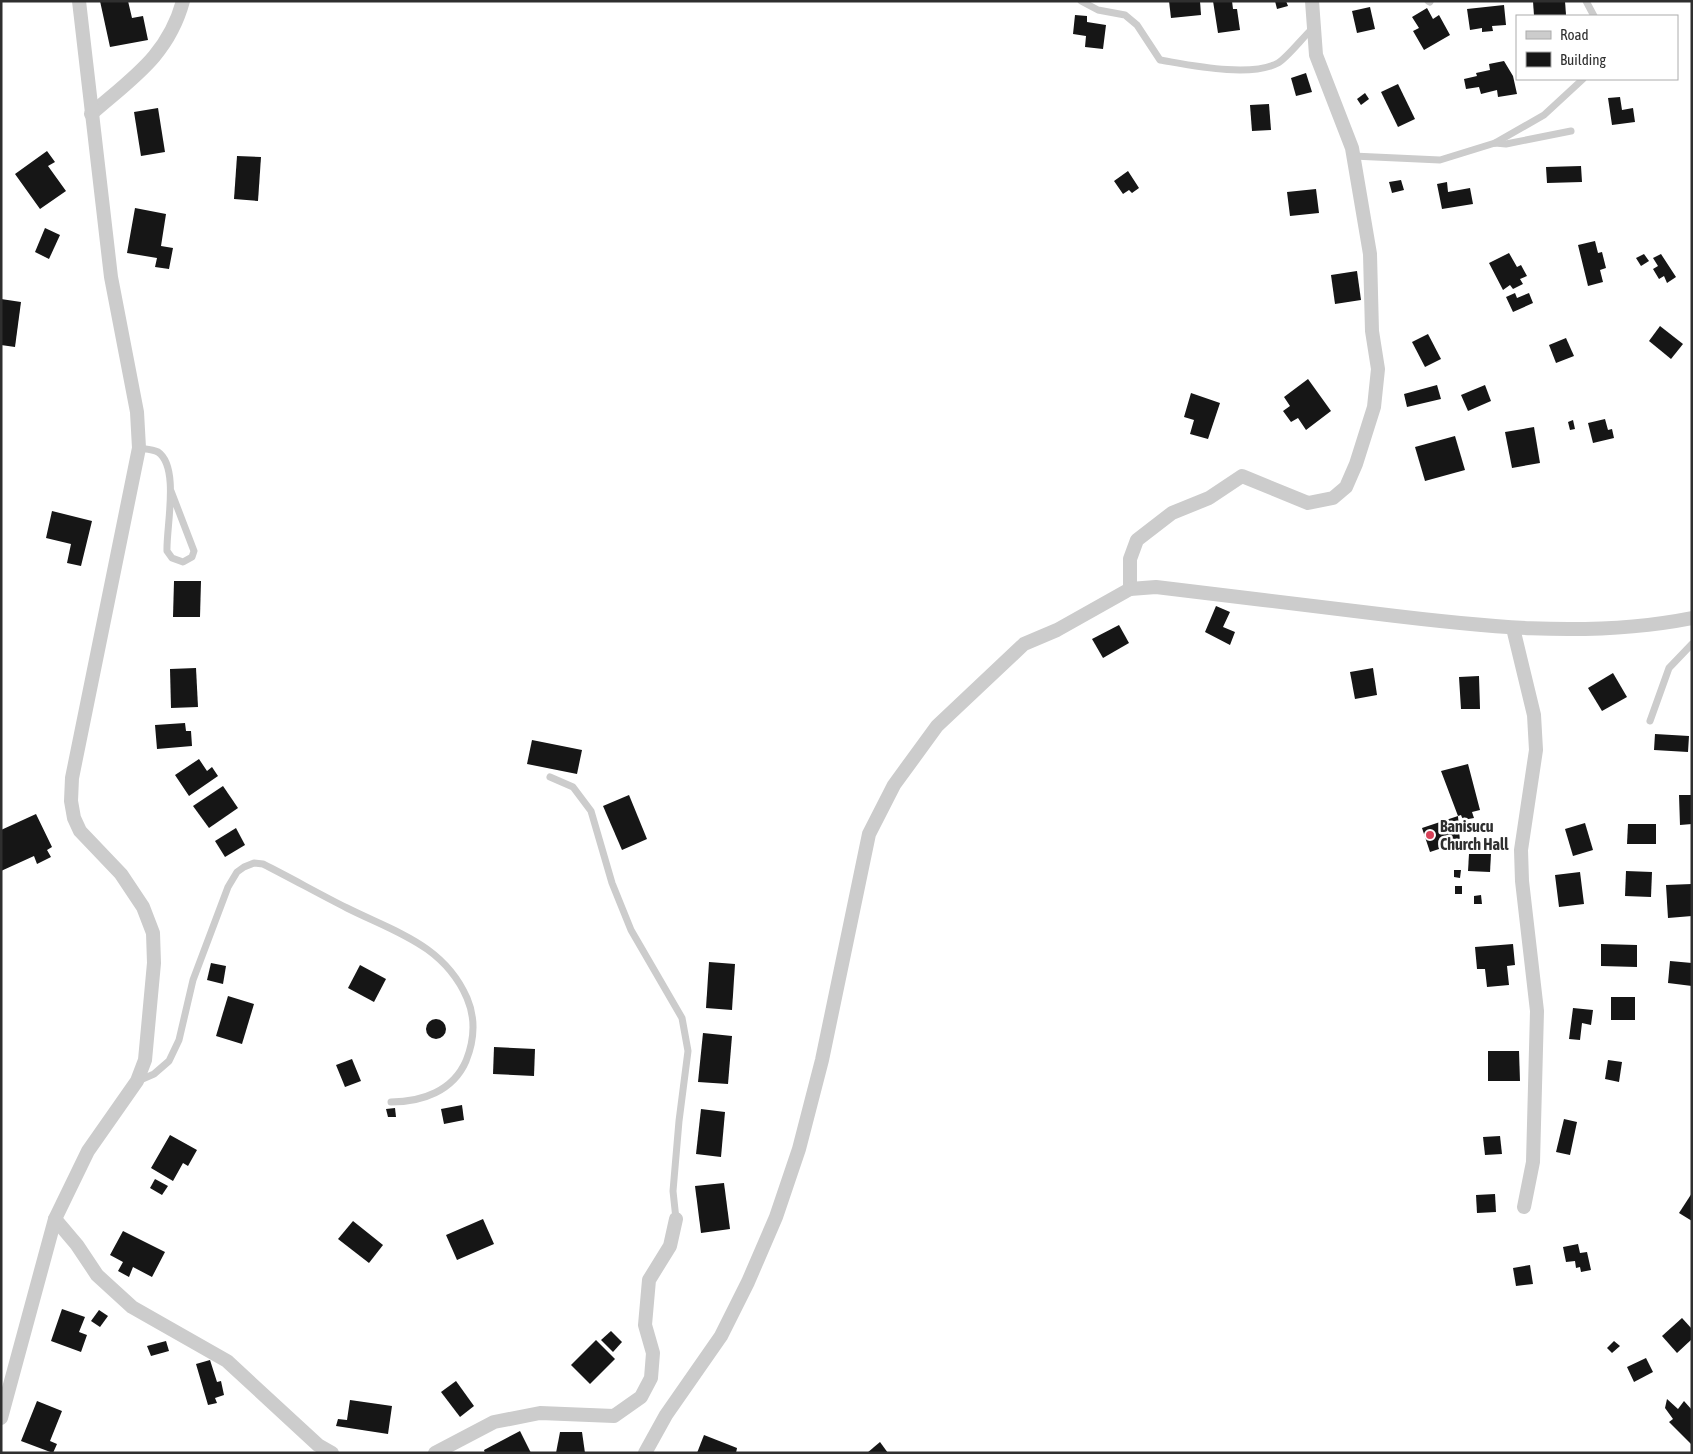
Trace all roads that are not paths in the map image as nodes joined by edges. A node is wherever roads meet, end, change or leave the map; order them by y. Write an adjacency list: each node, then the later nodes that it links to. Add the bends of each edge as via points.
1 (79, 1): 9 (street)
2 (183, 1): 9 (street, via 177,23 157,56)
3 (1081, 1): 7 (lane, via 1098,10 1126,15 1137,25 1160,60 1211,67 1261,68 1279,62)
4 (1312, 1): 7 (street)
5 (1586, 1): 6 (lane)
6 (1593, 15)
7 (1313, 27): 12 (street, via 1316,55)
8 (1582, 80): 11 (lane, via 1544,114)
9 (91, 114): 13 (street, via 111,276 137,412)
10 (1570, 131): 11 (lane, via 1506,144)
11 (1495, 143): 12 (lane, via 1440,160)
12 (1353, 156): 15 (street, via 1370,254 1372,331 1378,369 1374,407 1346,487 1333,498 1308,503 1242,476 1209,498 1172,513 1137,540 1130,559)
13 (138, 448): 14 (lane, via 156,451 162,456); 21 (street, via 72,778 71,801 80,831 120,874 143,907 152,933 154,963 145,1060)
14 (171, 491): 14 (lane, via 167,551 172,558 183,562 192,556 194,550)
15 (1130, 589): 17 (street, via 1156,587); 29 (street, via 1057,630 1024,644 937,726 894,784 869,834 822,1060 776,1217 721,1336 666,1415)
16 (1692, 618): 17 (street, via 1594,629)
17 (1513, 628): 23 (street, via 1534,715 1536,750 1522,850 1522,881 1537,1011 1533,1162)
18 (1692, 644): 19 (lane, via 1669,668)
19 (1650, 721)
20 (550, 777): 25 (lane, via 573,788 591,811 612,883 631,930 682,1018 688,1051 673,1191)
21 (138, 1081): 22 (lane, via 154,1074 169,1061 179,1040 193,980 228,887 237,872 254,863 263,864 414,940 440,958 459,979 470,1006 474,1035 466,1062 453,1080 434,1095 411,1102); 24 (street, via 88,1151)
22 (391, 1102)
23 (1524, 1207)
24 (55, 1219): 26 (street); 27 (street, via 97,1275 132,1306 227,1361 318,1445)
25 (676, 1219): 28 (street, via 670,1246 649,1280 645,1325 653,1353 651,1378 641,1397 614,1416 540,1412 494,1422)
26 (1, 1418)
27 (332, 1453)
28 (435, 1453)
29 (644, 1453)

